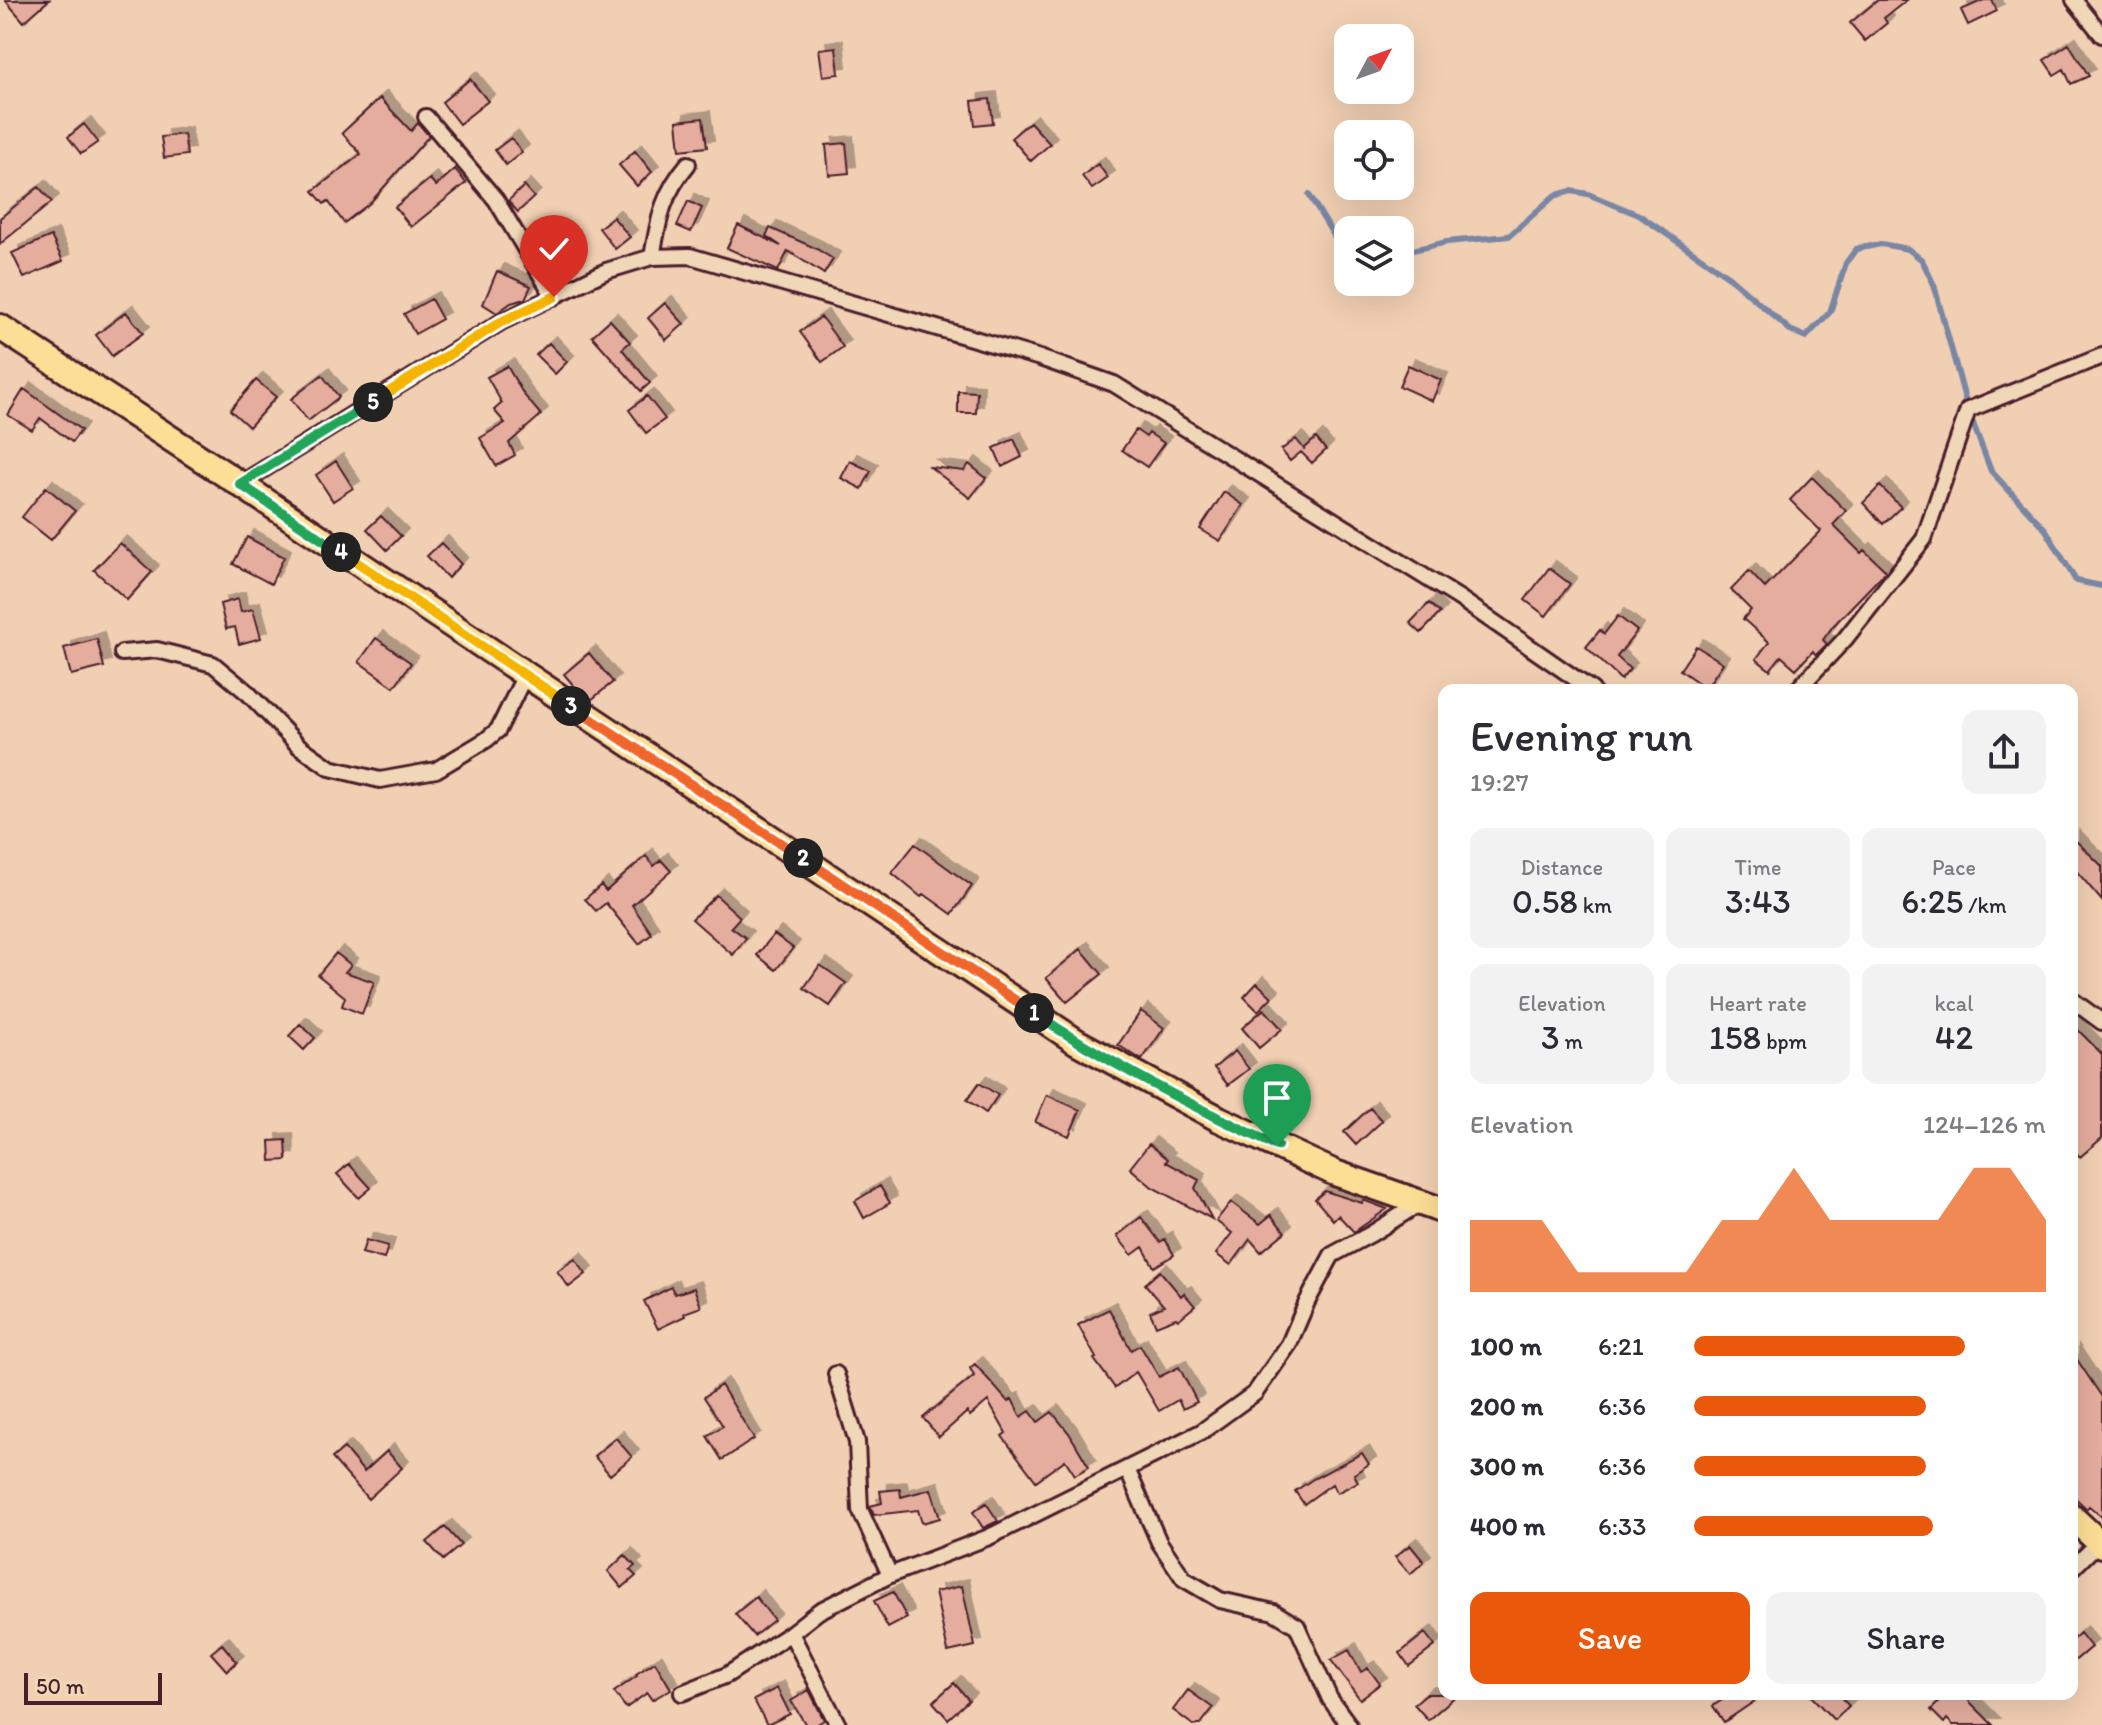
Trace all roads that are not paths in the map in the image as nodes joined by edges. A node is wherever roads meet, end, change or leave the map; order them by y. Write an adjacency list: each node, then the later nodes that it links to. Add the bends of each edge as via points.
1 (2074, 0): 2 (street)
2 (2102, 35)
3 (426, 117): 6 (street, via 496,200)
4 (688, 164): 5 (street, via 661,206)
5 (652, 257): 6 (street, via 606,271); 12 (street, via 690,256 737,268 1114,384 1459,598)
6 (554, 297): 9 (street, via 501,322)
7 (0, 327): 9 (main road)
8 (2102, 356): 13 (street, via 1968,410 1924,539)
9 (240, 484): 11 (main road)
10 (122, 653): 11 (street, via 157,650 213,664 299,746 330,768 380,780 436,770 486,740 498,730)
11 (525, 675): 16 (main road, via 1077,1042 1219,1119 1320,1166)
12 (1583, 684)
13 (1803, 684)
14 (2078, 1004): 15 (street)
15 (2102, 1022)
16 (1420, 1203): 17 (main road); 19 (street, via 1332,1255 1289,1344 1255,1393 1201,1432)
17 (1438, 1209)
18 (836, 1374): 23 (street, via 857,1442 860,1510)
19 (1127, 1469): 23 (street, via 989,1537); 27 (street, via 1159,1542 1184,1579 1220,1600 1274,1612 1297,1626 1330,1699)
20 (2078, 1523): 21 (main road)
21 (2100, 1544): 22 (street)
22 (2078, 1564)
23 (890, 1575): 24 (street, via 819,1611)
24 (791, 1633): 25 (street, via 727,1675); 26 (street)
25 (682, 1693)
26 (838, 1725)
27 (1349, 1725)

